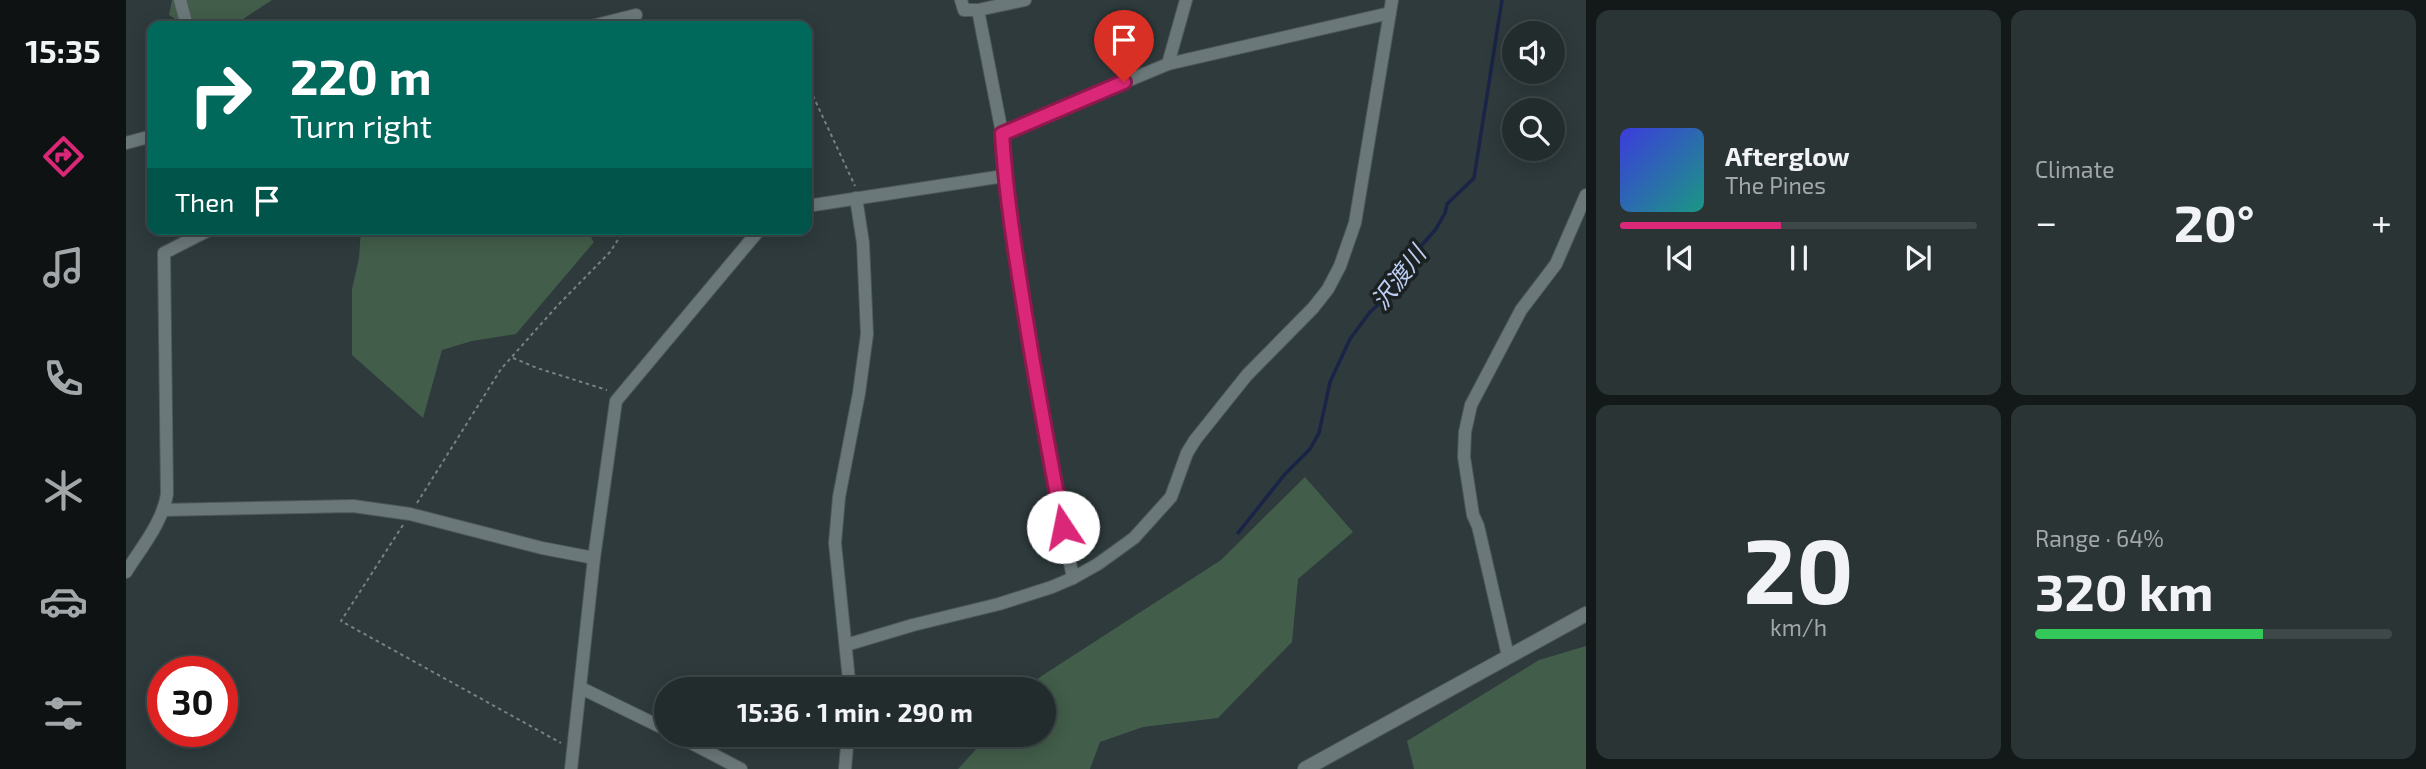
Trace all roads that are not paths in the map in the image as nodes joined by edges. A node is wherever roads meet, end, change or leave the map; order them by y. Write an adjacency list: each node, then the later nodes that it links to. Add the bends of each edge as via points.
1 (180, 0): 8 (street)
2 (961, 0): 6 (street, via 964,10)
3 (1025, 0): 6 (street)
4 (1186, 0): 10 (street)
5 (1391, 6): 10 (street); 23 (street, via 1355,223 1328,289 1247,375 1195,440 1171,497 1134,538)
6 (978, 10): 11 (street)
7 (636, 15): 9 (street)
8 (186, 21)
9 (612, 21)
10 (1168, 64): 11 (street)
11 (1002, 134): 14 (street)
12 (147, 137): 13 (street)
13 (126, 143)
14 (1004, 176): 16 (street); 23 (street, via 1038,399)
15 (1586, 195): 26 (street, via 1556,264 1521,310 1475,395 1465,432 1467,486)
16 (856, 198): 17 (street); 25 (street, via 867,334 835,543)
17 (812, 205)
18 (199, 235): 20 (street, via 164,253 167,494)
19 (755, 235): 21 (street, via 616,401)
20 (163, 510): 21 (street, via 353,506 410,514); 22 (street)
21 (594, 558): 28 (street)
22 (126, 572)
23 (1073, 578): 25 (street, via 999,604)
24 (1586, 614): 26 (street)
25 (846, 645): 27 (street)
26 (1508, 656): 35 (street)
27 (849, 677)
28 (581, 688): 29 (street); 32 (street)
29 (654, 724)
30 (699, 747): 33 (street)
31 (847, 747): 34 (street)
32 (571, 769)
33 (741, 769)
34 (845, 769)
35 (1305, 769)

